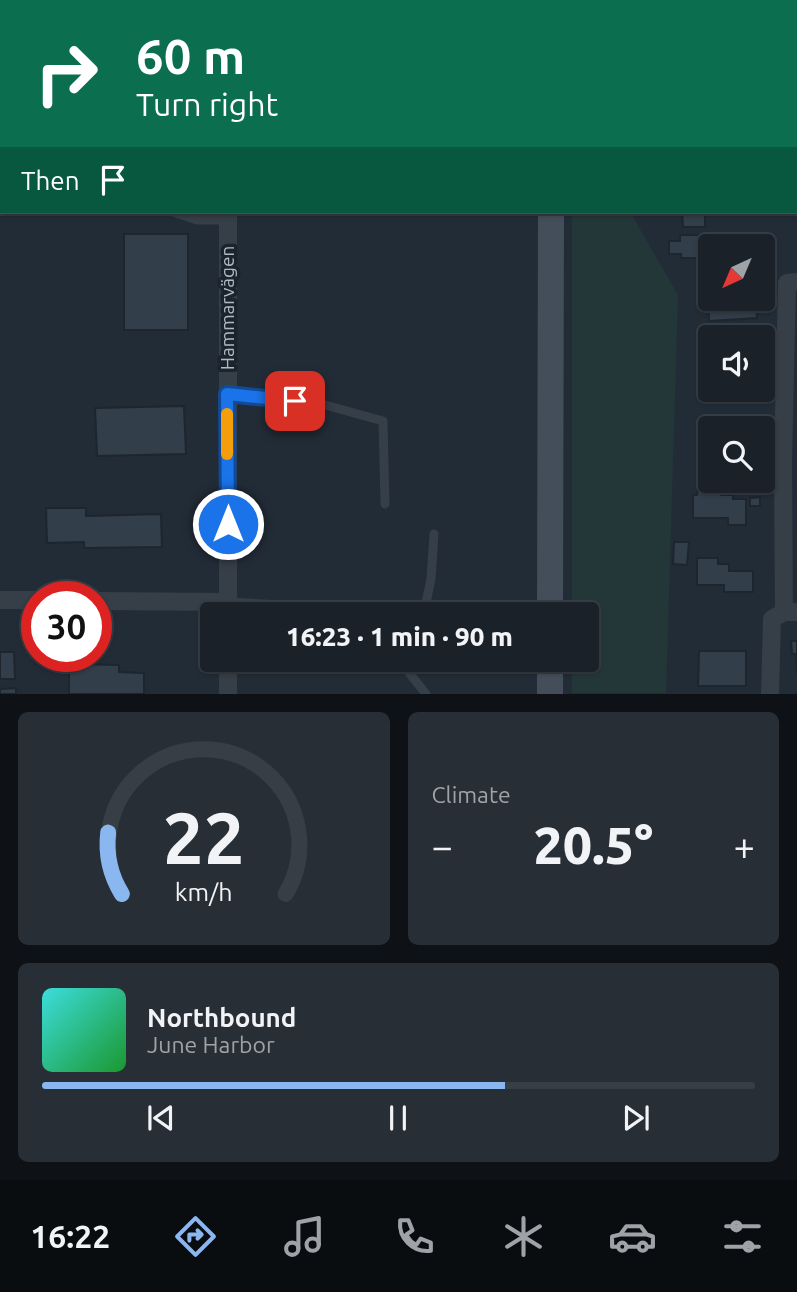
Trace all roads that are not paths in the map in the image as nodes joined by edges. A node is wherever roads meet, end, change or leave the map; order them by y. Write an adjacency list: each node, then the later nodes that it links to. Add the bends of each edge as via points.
1 (179, 214): 3 (lane, via 197,220)
2 (551, 214): 13 (main road)
3 (228, 216): 5 (street, Hammarvägen)
4 (797, 282): 15 (street, via 788,283 783,462)
5 (227, 394): 6 (lane, via 318,403 383,421); 11 (street, Hammarvägen)
6 (385, 504)
7 (435, 534): 12 (lane)
8 (0, 600): 9 (street)
9 (21, 600)
10 (112, 602): 14 (street)
11 (228, 602)
12 (426, 602)
13 (550, 602)
14 (200, 607)
15 (791, 612): 22 (street, via 772,619)
16 (228, 672): 19 (street)
17 (409, 672): 20 (lane)
18 (550, 672): 21 (main road)
19 (228, 694)
20 (426, 694)
21 (550, 694)
22 (770, 694)

